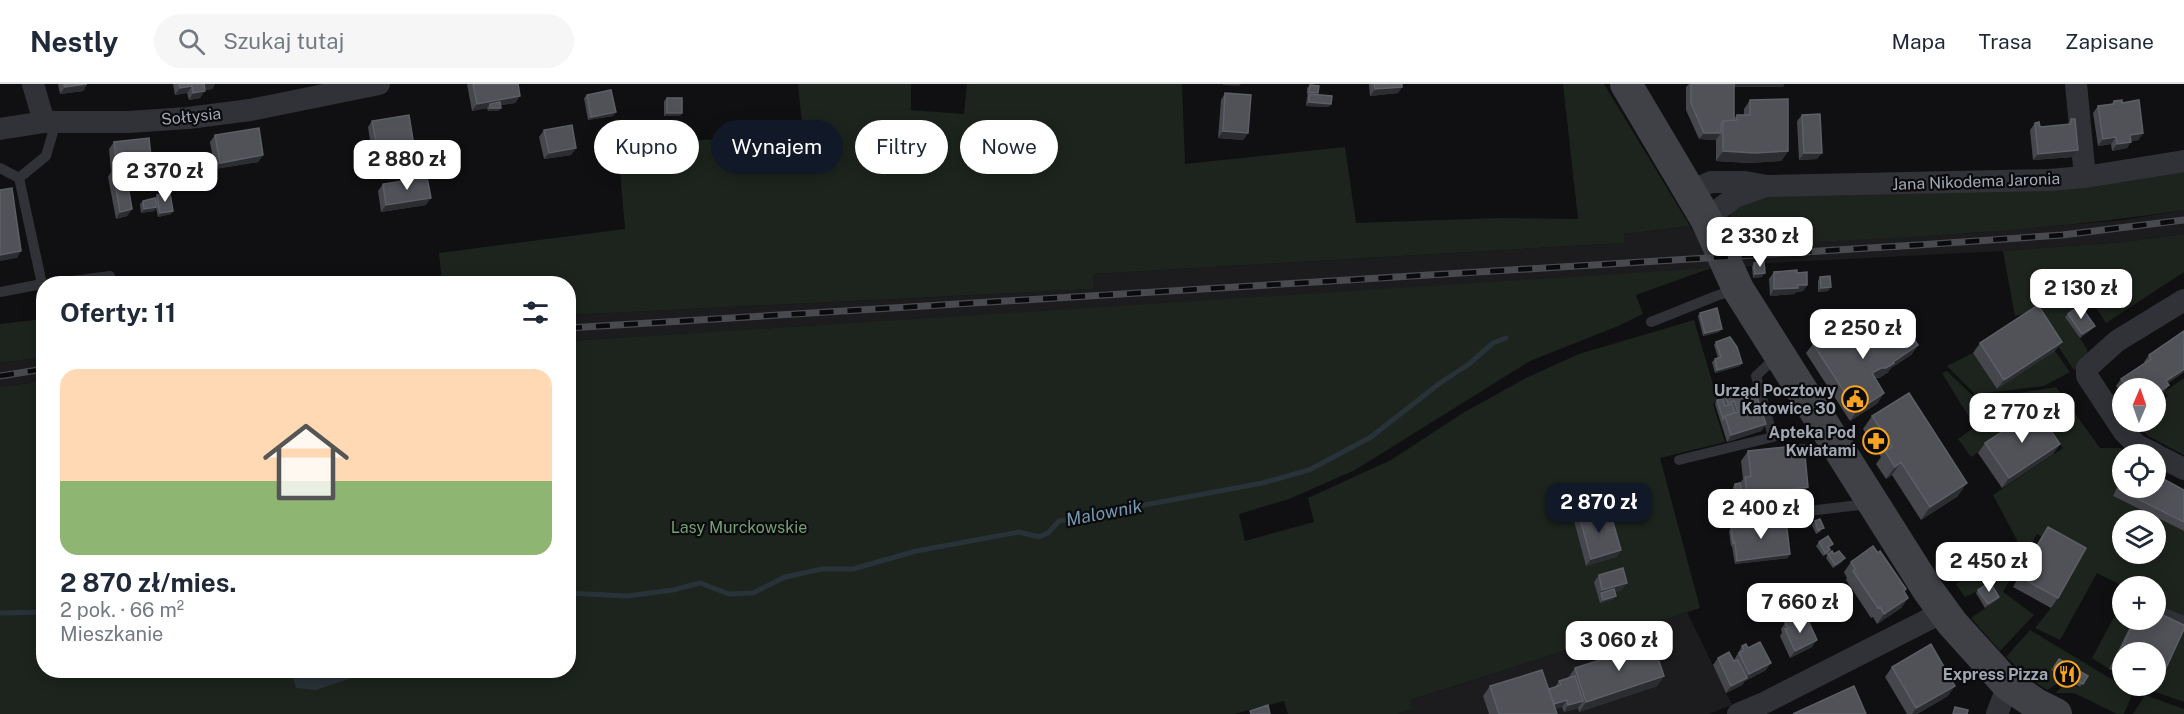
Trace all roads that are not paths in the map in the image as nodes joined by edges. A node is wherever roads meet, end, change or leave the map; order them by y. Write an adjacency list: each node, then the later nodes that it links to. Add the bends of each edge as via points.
1 (33, 84): 5 (street)
2 (379, 84): 5 (street, Sołtysia, via 188,118)
3 (1626, 84): 12 (street)
4 (2076, 84): 9 (street)
5 (50, 122): 6 (street, Sołtysia); 10 (lane, via 46,156)
6 (0, 129)
7 (2184, 161): 9 (street, Jana Nikodema Jaronia)
8 (0, 168): 10 (lane)
9 (2085, 177): 11 (street, Jana Nikodema Jaronia)
10 (19, 178): 14 (lane)
11 (1767, 186): 12 (street, Jana Nikodema Jaronia, via 1711,182); 13 (street, Jana Nikodema Jaronia, via 1735,197)
12 (1689, 192): 13 (street)
13 (1706, 219): 16 (street)
14 (43, 276)
15 (36, 286): 17 (lane)
16 (1738, 289): 19 (lane); 20 (street)
17 (0, 292)
18 (2184, 300): 21 (street, via 2117,341 2087,368 2087,376)
19 (1651, 322)
20 (1779, 355): 22 (lane, via 1756,376 1773,437); 25 (street)
21 (2136, 444)
22 (1679, 459)
23 (2166, 460): 24 (street)
24 (2184, 469)
25 (1872, 503): 26 (lane); 27 (street)
26 (1791, 513)
27 (1943, 612): 30 (street); 31 (street)
28 (2166, 614): 29 (lane)
29 (2184, 621)
30 (2008, 685): 32 (street); 33 (street)
31 (1738, 714)
32 (1997, 714)
33 (2056, 714)

